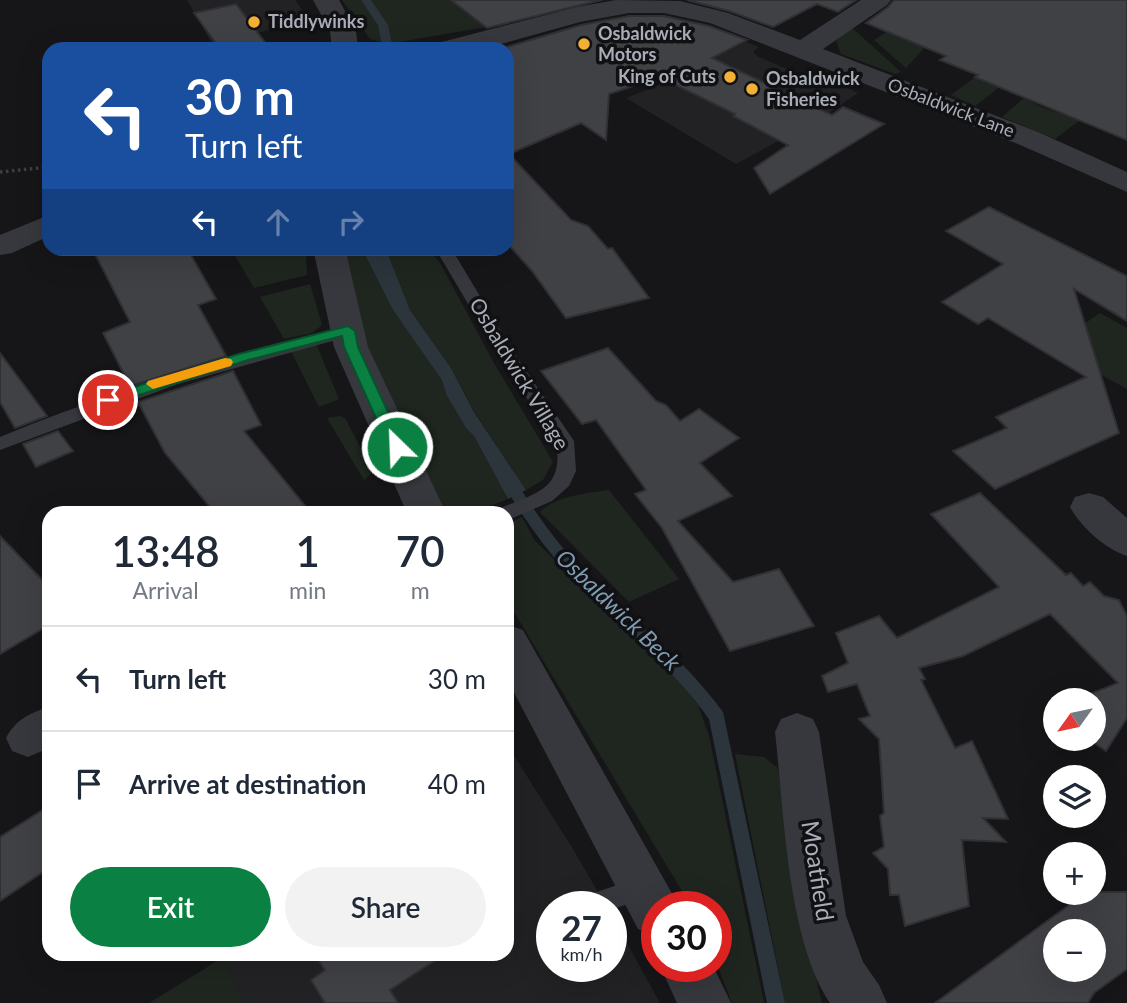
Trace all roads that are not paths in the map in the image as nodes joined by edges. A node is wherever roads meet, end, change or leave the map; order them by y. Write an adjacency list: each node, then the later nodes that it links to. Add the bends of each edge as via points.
1 (326, 0): 3 (street)
2 (878, 0): 5 (street)
3 (344, 42)
4 (477, 42): 5 (street, Osbaldwick Lane, via 620,8 659,5 719,18)
5 (802, 51): 6 (street, Osbaldwick Lane, via 1028,138)
6 (1127, 183)
7 (42, 227): 8 (street)
8 (1, 246)
9 (331, 256): 11 (street)
10 (448, 256): 15 (lane, Osbaldwick Village, via 565,441 569,455 568,478)
11 (348, 331): 12 (lane, via 134,390); 13 (street)
12 (0, 444)
13 (420, 506)
14 (1089, 507): 16 (street)
15 (514, 510)
16 (1127, 541)
17 (514, 654): 19 (street)
18 (797, 732): 22 (street, Moatfield, via 821,916 842,976)
19 (634, 900)
20 (694, 982): 21 (street)
21 (705, 1003)
22 (861, 1003)

